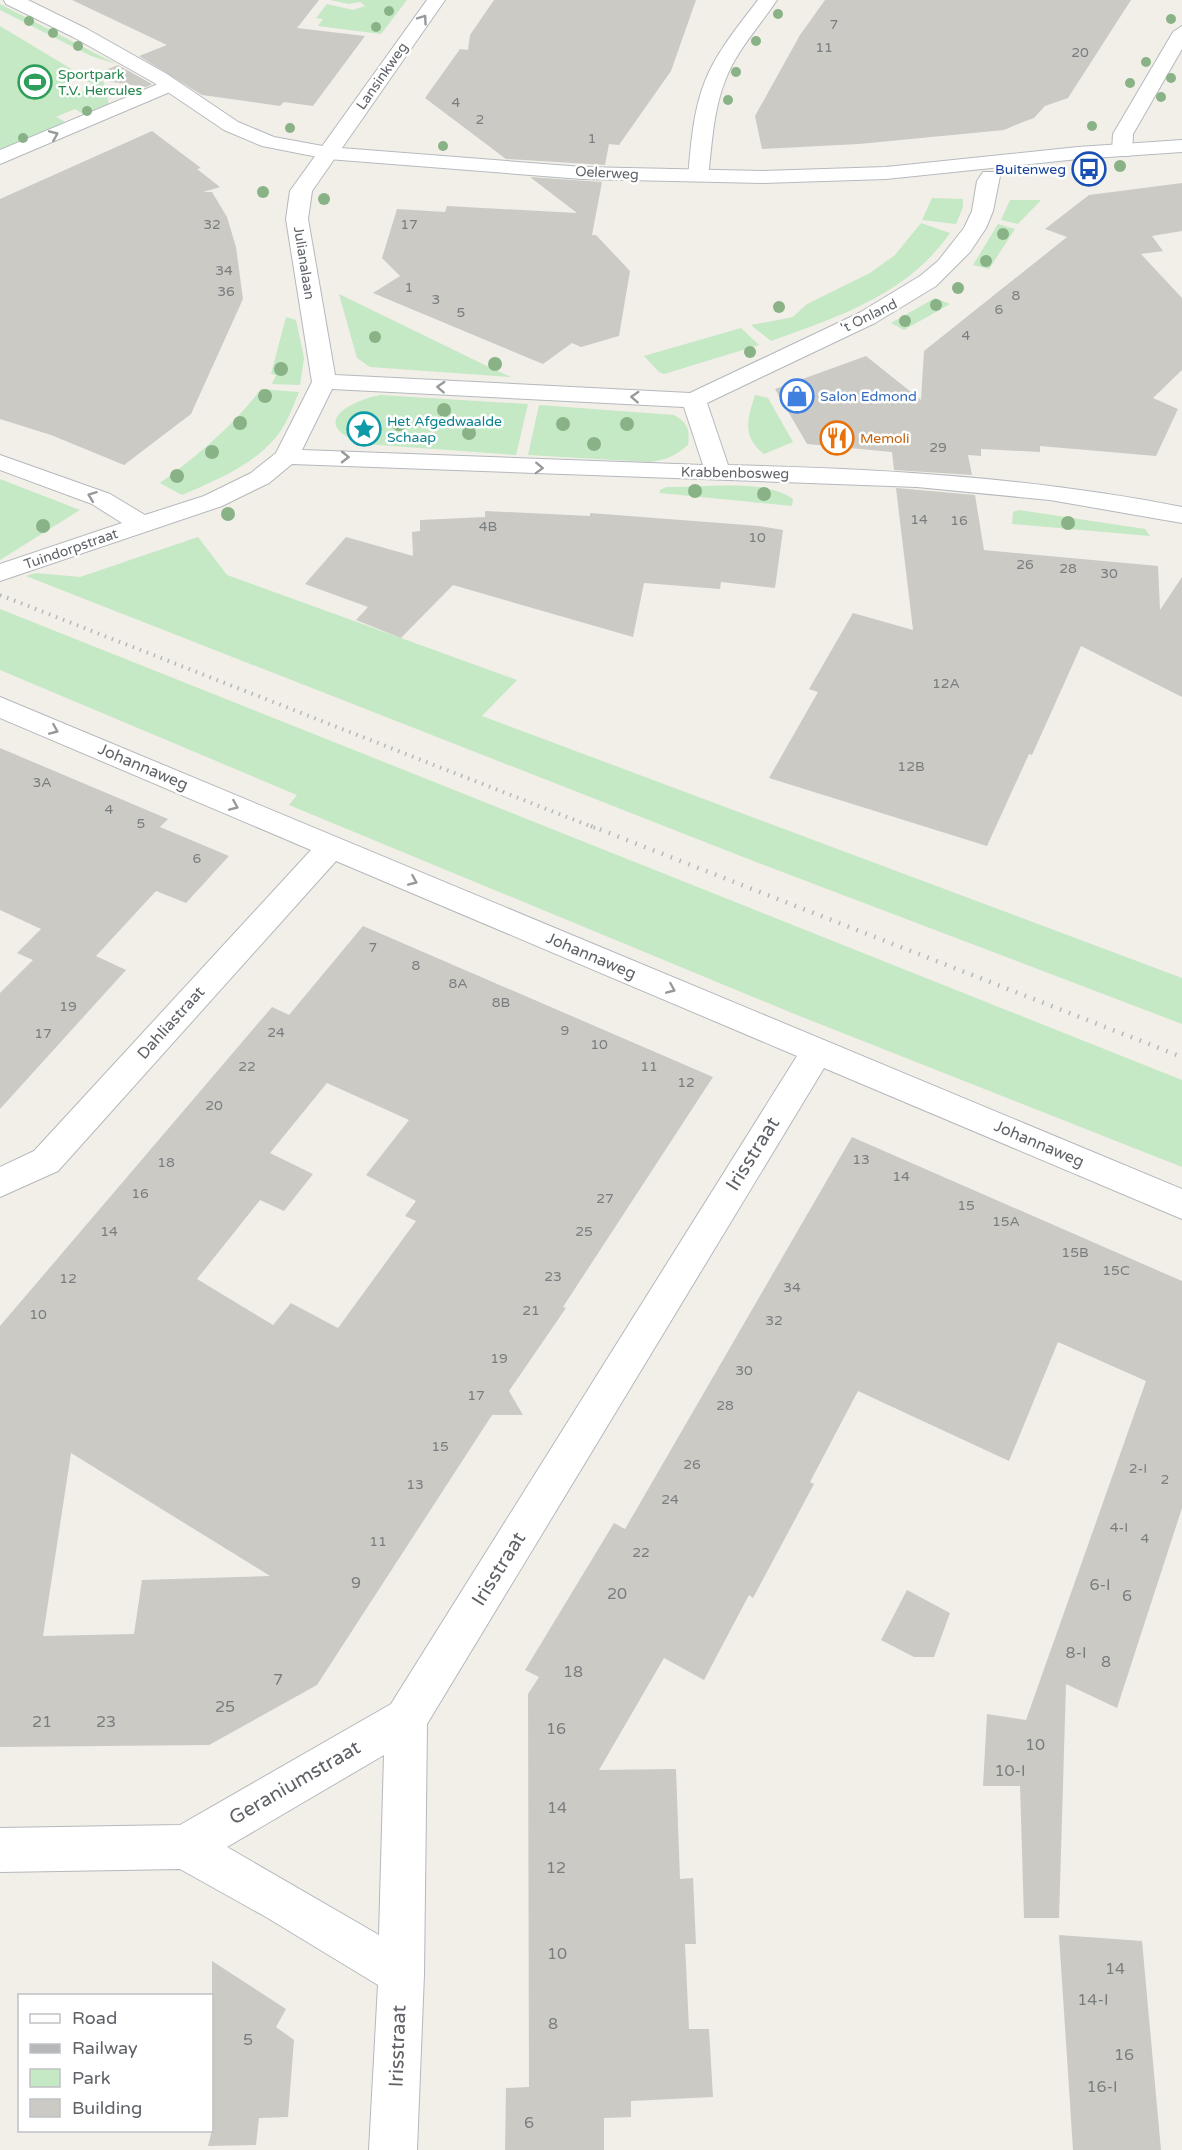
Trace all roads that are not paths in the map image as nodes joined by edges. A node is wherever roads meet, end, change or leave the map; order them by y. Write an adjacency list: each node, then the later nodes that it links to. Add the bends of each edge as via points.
1 (13, 0): 5 (street)
2 (436, 0): 8 (street, Lansinkweg, one-way to 2)
3 (768, 0): 12 (street, via 727,57 715,83)
4 (1182, 32): 7 (street, via 1123,134)
5 (170, 85): 8 (street, via 231,126 269,142); 9 (street, one-way to 5)
6 (1182, 146): 7 (street, Oelerweg)
7 (1122, 152): 10 (street, Oelerweg); 11 (street, Oelerweg, via 1090,161)
8 (328, 153): 12 (street, Oelerweg, via 582,173); 13 (street, Julianalaan, via 300,191 297,219)
9 (0, 158)
10 (886, 173): 11 (street, Oelerweg); 12 (street, Oelerweg)
11 (990, 176): 14 (street, 't Onland, via 982,216 938,275 880,312)
12 (698, 177)
13 (324, 382): 14 (street, one-way to 13); 15 (street)
14 (694, 400): 17 (street)
15 (286, 457): 17 (street, Krabbenbosweg, one-way to 17); 19 (street, via 260,478 213,501)
16 (0, 462): 19 (street, one-way to 16, via 101,499)
17 (718, 473): 18 (street, Krabbenbosweg, via 1002,485)
18 (1182, 515)
19 (143, 525): 20 (street, Tuindorpstraat)
20 (0, 573)
21 (0, 707): 22 (street, Johannaweg, one-way to 22)
22 (331, 847): 23 (street, Johannaweg, one-way to 23); 24 (street, Dahliastraat, via 46,1161)
23 (817, 1051): 25 (street, Johannaweg); 26 (street, Irisstraat)
24 (0, 1183)
25 (1182, 1204)
26 (406, 1719): 27 (street, Geraniumstraat); 29 (street, Irisstraat)
27 (183, 1847): 28 (street, Geraniumstraat); 29 (street, Geraniumstraat, via 282,1901)
28 (0, 1850)
29 (401, 1974): 30 (street, Irisstraat)
30 (393, 2150)

